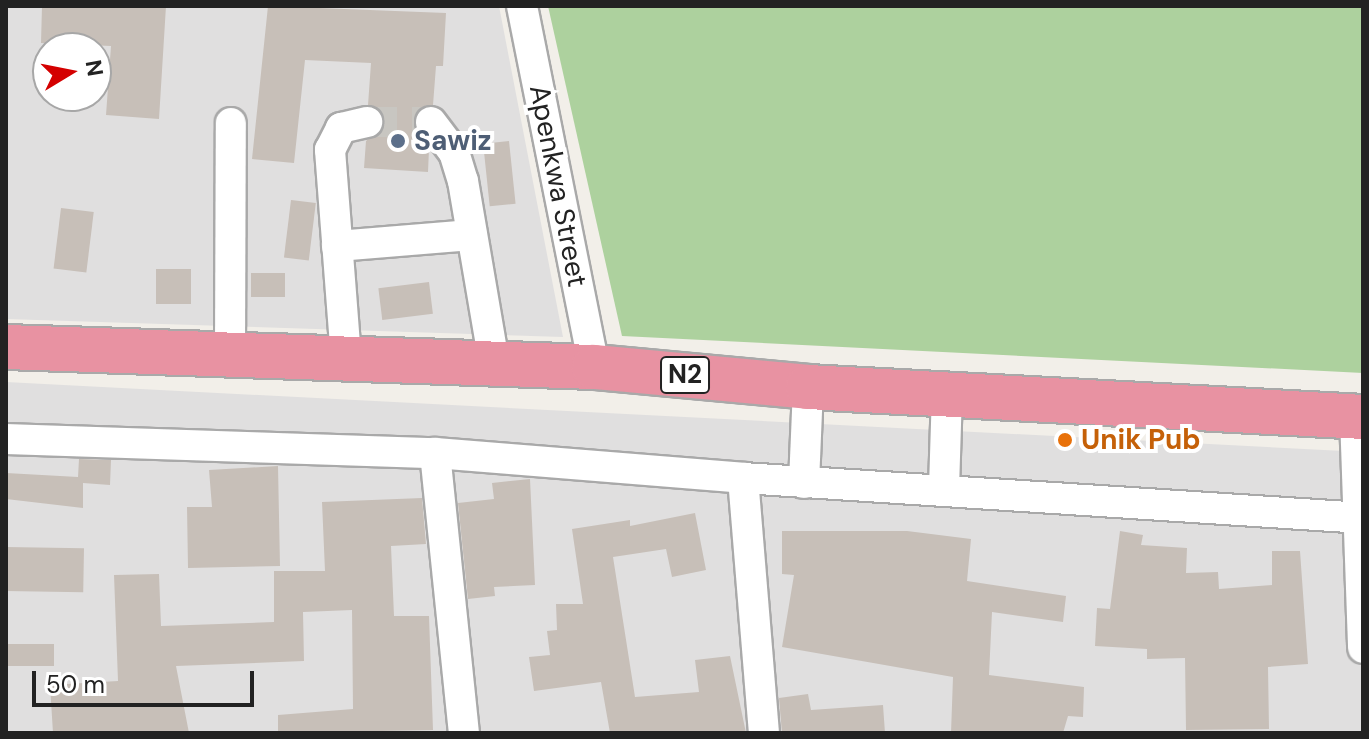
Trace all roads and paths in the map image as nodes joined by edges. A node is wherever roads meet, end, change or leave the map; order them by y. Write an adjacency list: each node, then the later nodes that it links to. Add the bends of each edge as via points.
1 (522, 6): 11 (street, Apenkwa Street)
2 (367, 122): 6 (street, via 341,128 330,150)
3 (431, 122): 5 (street, via 454,152)
4 (231, 123): 8 (street)
5 (472, 235): 6 (street); 10 (street)
6 (337, 246): 9 (street)
7 (6, 347): 8 (highway, N2)
8 (230, 355): 9 (highway, N2)
9 (346, 358): 10 (highway, N2)
10 (494, 363): 11 (highway, N2)
11 (594, 367): 12 (highway, N2)
12 (808, 387): 13 (highway, N2); 18 (street)
13 (947, 394): 14 (highway, N2); 19 (street)
14 (1359, 416): 20 (street)
15 (6, 439): 16 (street)
16 (435, 453): 17 (street); 22 (street)
17 (743, 478): 18 (street); 23 (street)
18 (804, 483): 19 (street)
19 (944, 488): 20 (street)
20 (1360, 517): 21 (street)
21 (1363, 648)
22 (464, 733)
23 (764, 733)

